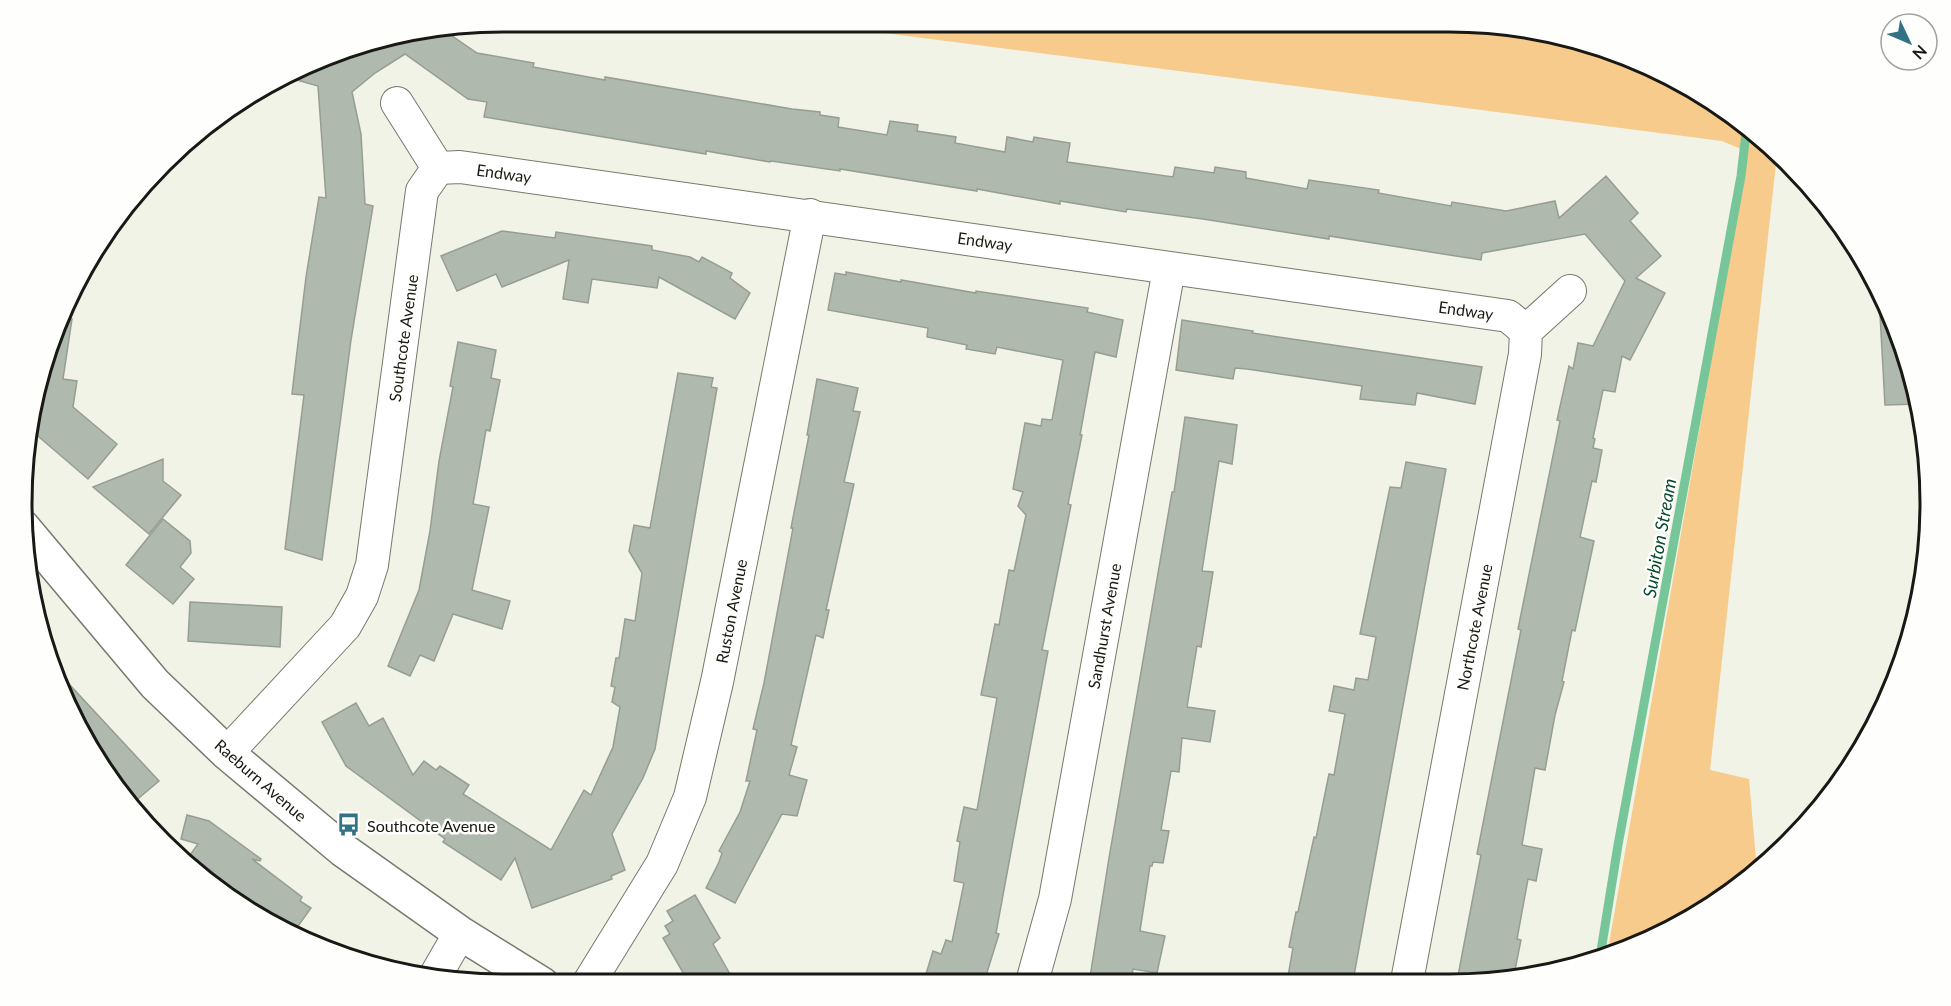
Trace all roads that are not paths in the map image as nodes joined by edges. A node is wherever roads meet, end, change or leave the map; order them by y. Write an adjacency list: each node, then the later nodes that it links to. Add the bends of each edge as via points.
1 (397, 103): 2 (street)
2 (438, 168): 3 (street, Endway, via 460,167); 8 (street, Southcote Avenue, via 422,192 372,566 362,596 345,626)
3 (810, 215): 4 (street, Endway); 12 (street, Ruston Avenue, via 717,682 690,796 662,864)
4 (1168, 269): 6 (street, Endway, via 1508,315); 13 (street, Sandhurst Avenue, via 1055,899)
5 (1570, 291): 6 (street)
6 (1526, 331): 14 (street, Northcote Avenue, via 1526,354)
7 (34, 540): 8 (street, Raeburn Avenue, via 155,684)
8 (227, 753): 9 (street, Raeburn Avenue, via 343,850)
9 (460, 933): 10 (street); 11 (street, Raeburn Avenue)
10 (439, 970)
11 (526, 974)
12 (594, 974)
13 (1034, 974)
14 (1408, 974)

